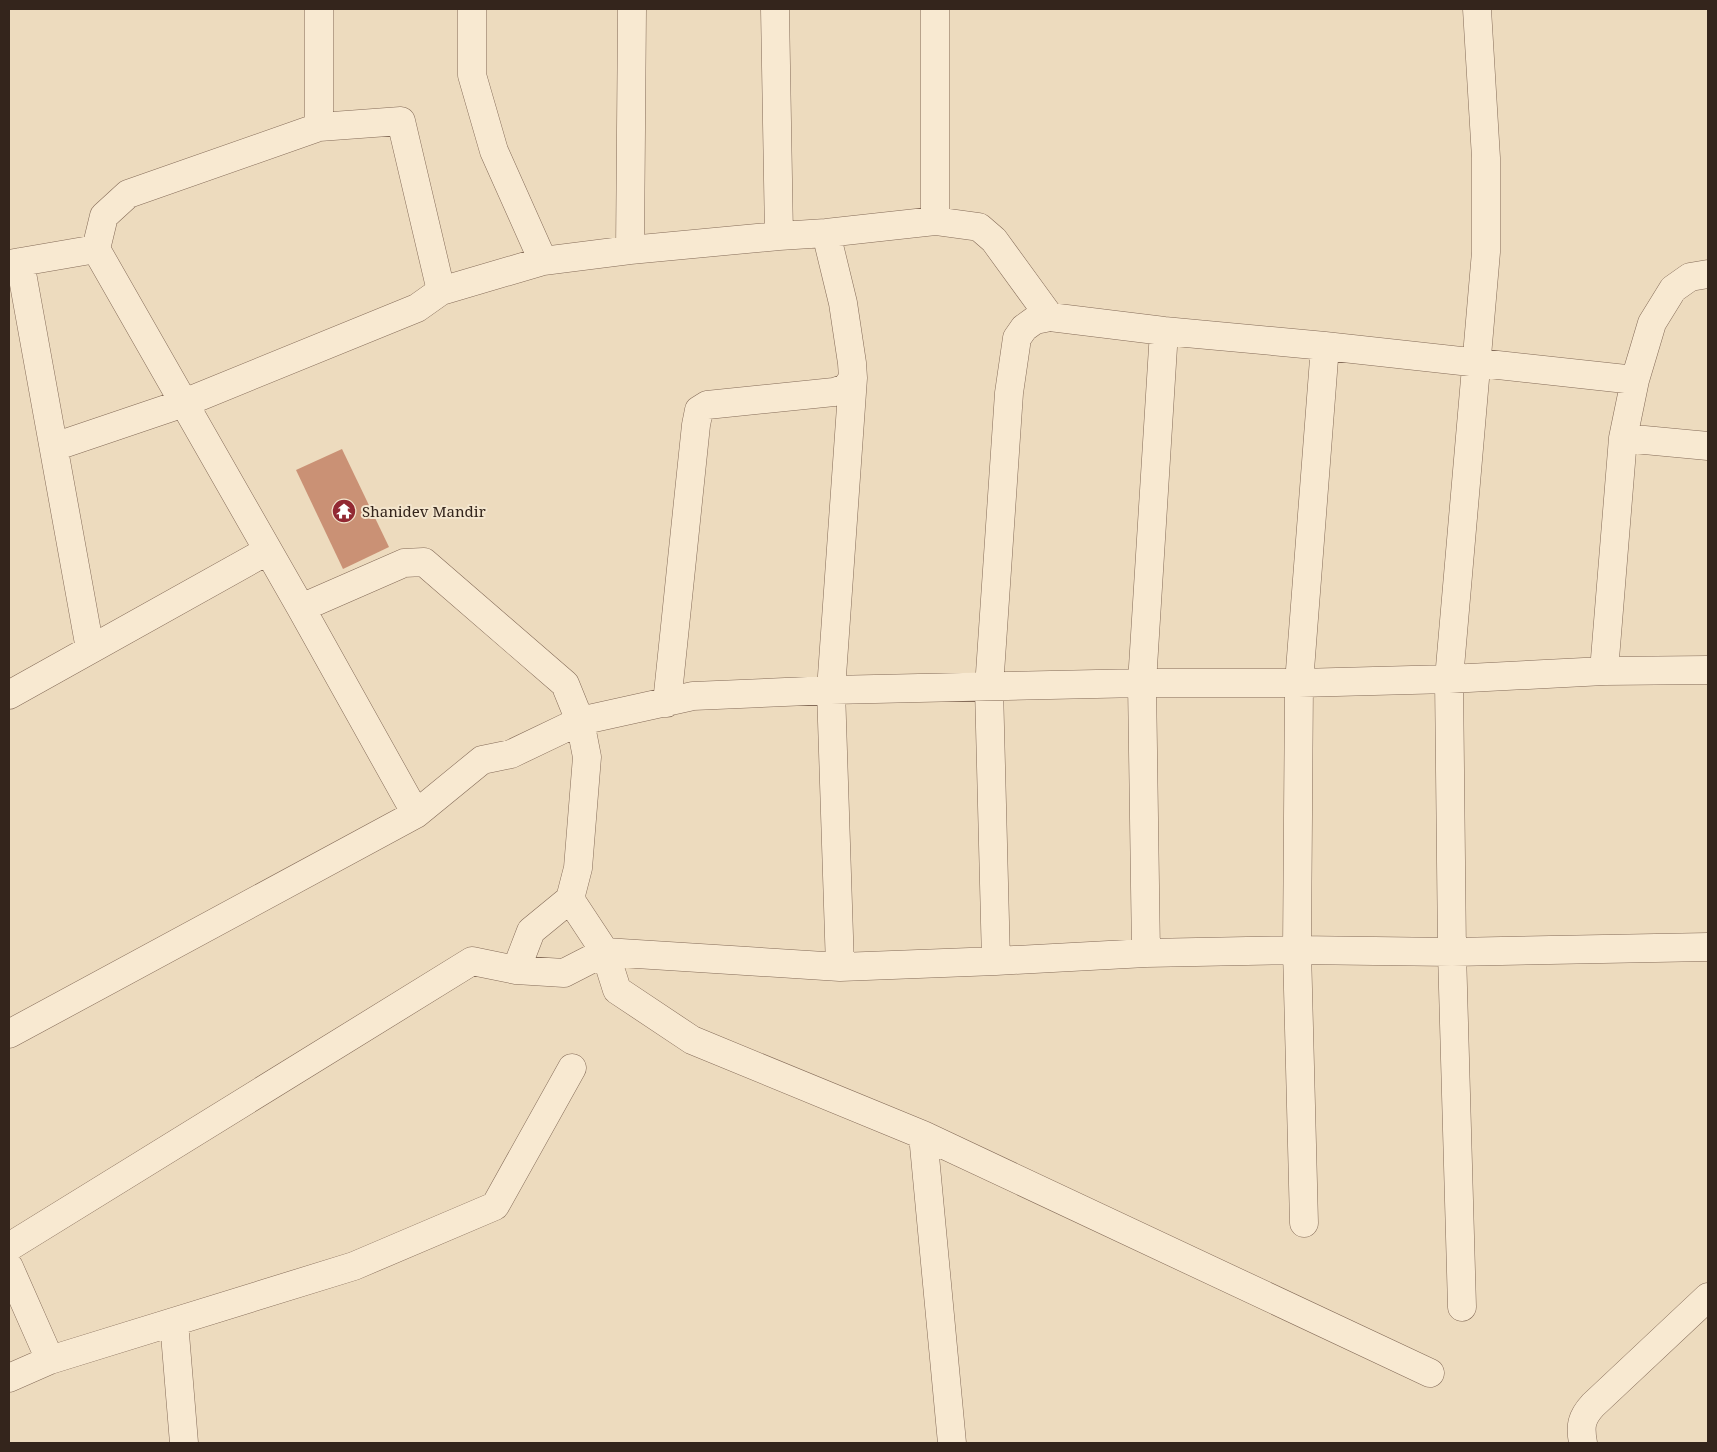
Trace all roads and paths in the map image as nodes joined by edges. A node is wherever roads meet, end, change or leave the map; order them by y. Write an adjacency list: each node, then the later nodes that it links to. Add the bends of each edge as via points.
1 (319, 9): 7 (street)
2 (472, 9): 13 (street, via 472,75 494,151)
3 (632, 9): 12 (street)
4 (775, 9): 10 (street)
5 (935, 9): 8 (street)
6 (1477, 9): 20 (street, via 1486,167 1486,252)
7 (319, 127): 11 (street, via 128,194 104,216); 16 (street, via 401,121)
8 (935, 221): 9 (street); 17 (street, via 979,227 994,240)
9 (826, 234): 10 (street); 21 (street, via 843,303)
10 (780, 236): 12 (street)
11 (96, 249): 14 (street); 23 (street)
12 (630, 250): 13 (street)
13 (543, 261): 16 (street)
14 (14, 263): 26 (street)
15 (1708, 274): 22 (street, via 1690,277 1673,289 1652,323)
16 (441, 291): 23 (street, via 417,308)
17 (1050, 317): 18 (street); 35 (street, via 1035,320 1024,328 1018,338 1008,392)
18 (1164, 331): 19 (street); 33 (street)
19 (1325, 346): 20 (street); 34 (street)
20 (1476, 364): 22 (street); 32 (street)
21 (853, 378): 36 (street); 38 (street, via 846,388 834,392 724,402 699,410)
22 (1635, 380): 24 (street)
23 (184, 403): 26 (street); 27 (street)
24 (1623, 438): 25 (street); 31 (street)
25 (1708, 446)
26 (54, 447): 29 (street)
27 (267, 551): 28 (street); 29 (street)
28 (301, 608): 39 (street, via 404,563 424,562 565,684); 40 (street)
29 (90, 649): 37 (street)
30 (1708, 670): 31 (street)
31 (1604, 671): 32 (street)
32 (1449, 679): 34 (street); 46 (street)
33 (1142, 683): 34 (street); 35 (street); 45 (street)
34 (1300, 683): 43 (street)
35 (990, 688): 36 (street); 47 (street)
36 (831, 690): 38 (street, via 693,696); 48 (street)
37 (9, 695)
38 (666, 702): 39 (street)
39 (580, 721): 40 (street, via 511,754 482,760); 41 (street, via 587,757 578,868)
40 (416, 814): 50 (street)
41 (570, 899): 44 (street); 49 (street, via 531,931)
42 (1708, 947): 46 (street)
43 (1297, 950): 45 (street); 46 (street); 53 (street)
44 (605, 952): 48 (street); 49 (street, via 564,973); 52 (street, via 617,990 692,1040)
45 (1146, 952): 47 (street)
46 (1452, 952): 56 (street)
47 (996, 961): 48 (street)
48 (840, 966)
49 (516, 970): 54 (street, via 472,961)
50 (9, 1034)
51 (572, 1068): 58 (street, via 495,1206 354,1266)
52 (922, 1135): 60 (street); 63 (street)
53 (1304, 1223)
54 (9, 1247)
55 (9, 1267): 59 (street)
56 (1462, 1307)
57 (1706, 1308): 64 (street, via 1584,1415 1581,1427)
58 (174, 1322): 59 (street); 62 (street)
59 (50, 1360): 61 (street)
60 (1430, 1373)
61 (9, 1378)
62 (184, 1443)
63 (952, 1443)
64 (1584, 1443)

